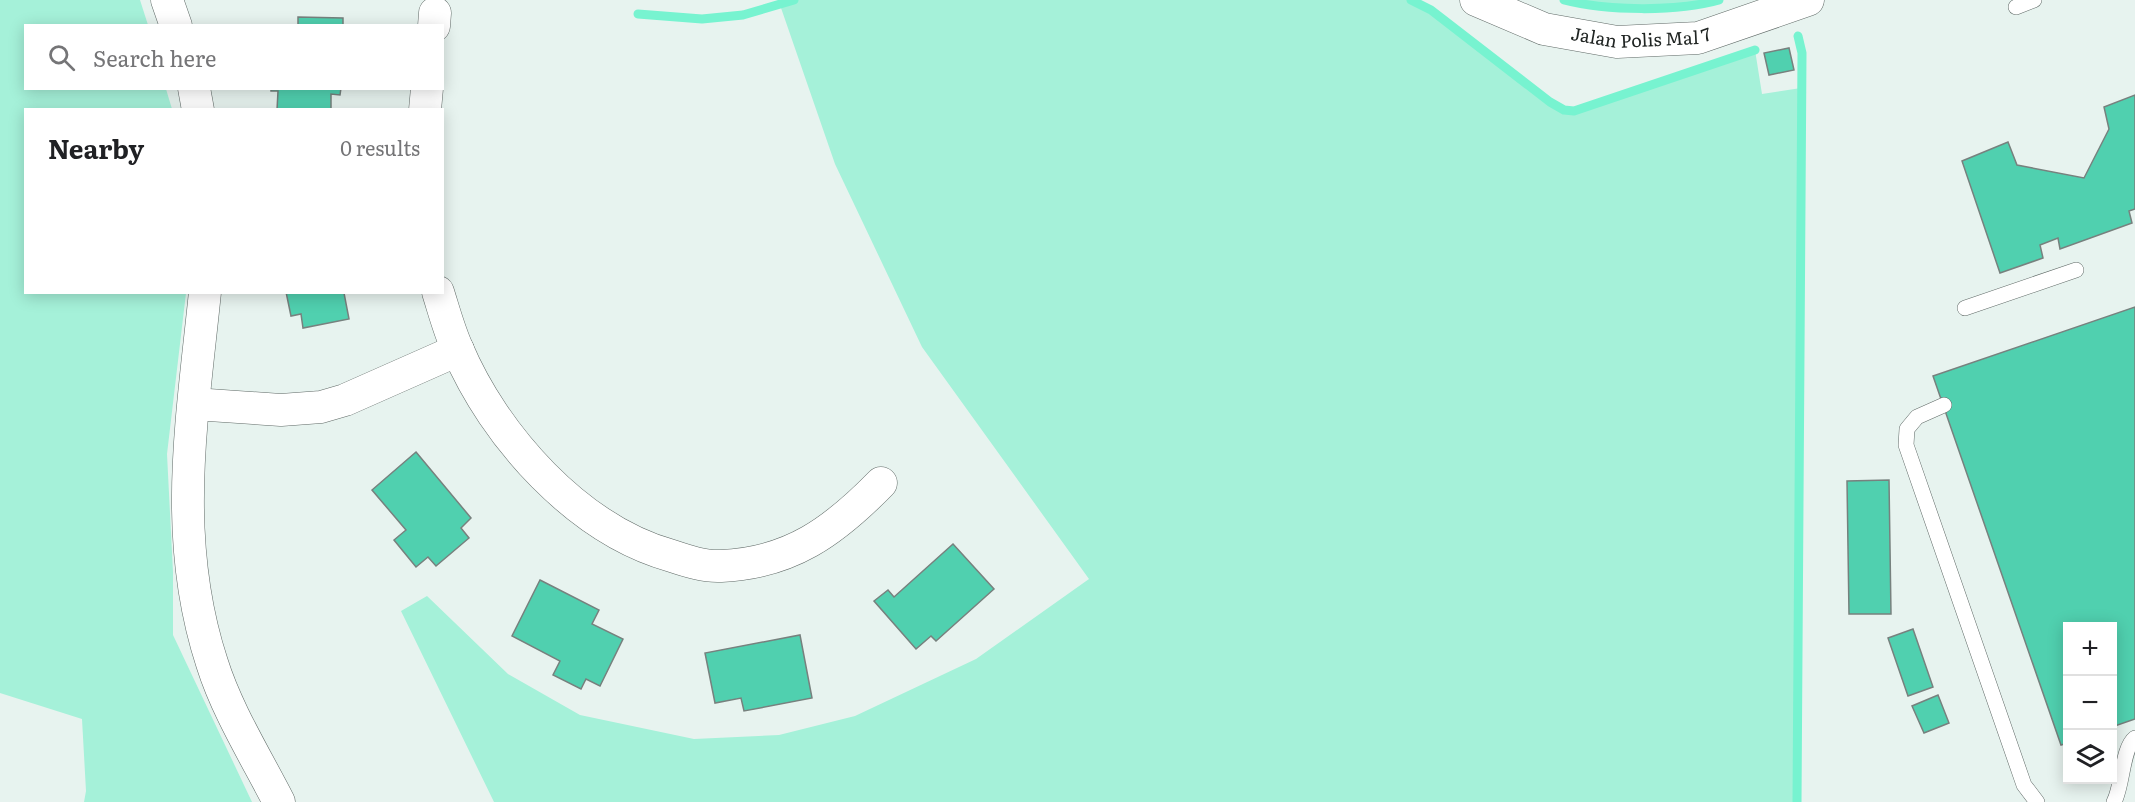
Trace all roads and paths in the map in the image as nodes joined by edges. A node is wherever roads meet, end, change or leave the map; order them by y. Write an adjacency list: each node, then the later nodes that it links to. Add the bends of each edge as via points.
1 (167, 0): 6 (street)
2 (1476, 0): 3 (street, Jalan Polis Mal 7, via 1544,29 1617,42 1698,38)
3 (1808, 0)
4 (2034, 0): 5 (lane)
5 (2016, 7)
6 (175, 24)
7 (194, 90): 9 (street)
8 (427, 90): 10 (street)
9 (198, 108)
10 (425, 108)
11 (2076, 270): 14 (lane)
12 (205, 294): 16 (street)
13 (439, 294): 15 (street)
14 (1965, 308)
15 (458, 350): 16 (street, via 321,407 281,411); 18 (street, via 494,416 537,470 615,533 662,554 718,566 773,557 831,530)
16 (194, 404): 20 (street, via 186,498 200,622 230,706)
17 (1944, 405): 21 (lane, via 1917,417 1906,429 1906,445 2024,785)
18 (881, 483)
19 (2135, 738): 22 (lane, via 2127,749)
20 (279, 802)
21 (2037, 802)
22 (2114, 802)

